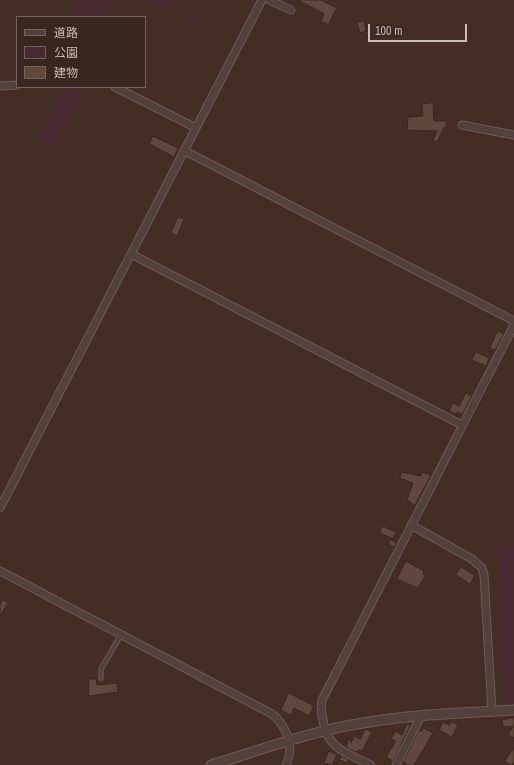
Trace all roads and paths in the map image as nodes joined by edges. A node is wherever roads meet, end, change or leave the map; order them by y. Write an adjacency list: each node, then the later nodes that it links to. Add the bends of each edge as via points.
1 (262, 0): 8 (street)
2 (269, 0): 3 (street)
3 (291, 10)
4 (16, 85): 5 (street)
5 (0, 86)
6 (118, 88): 8 (street)
7 (462, 125): 9 (street)
8 (196, 128): 10 (street)
9 (514, 135)
10 (185, 151): 11 (street); 12 (street)
11 (131, 254): 14 (street); 15 (street)
12 (514, 321)
13 (514, 325): 14 (street)
14 (462, 425): 16 (street)
15 (0, 508)
16 (411, 525): 21 (street, via 472,559 482,568); 23 (street, via 322,700 321,715)
17 (0, 571): 18 (street)
18 (120, 635): 19 (lane, via 101,669); 24 (street, via 272,714 281,722)
19 (101, 678)
20 (514, 710): 21 (street)
21 (492, 711): 22 (street)
22 (420, 716): 23 (street, via 361,723); 28 (street)
23 (325, 732): 24 (street); 27 (street, via 334,746)
24 (289, 741): 25 (street); 26 (street, via 291,753)
25 (211, 765)
26 (286, 765)
27 (371, 765)
28 (396, 765)

